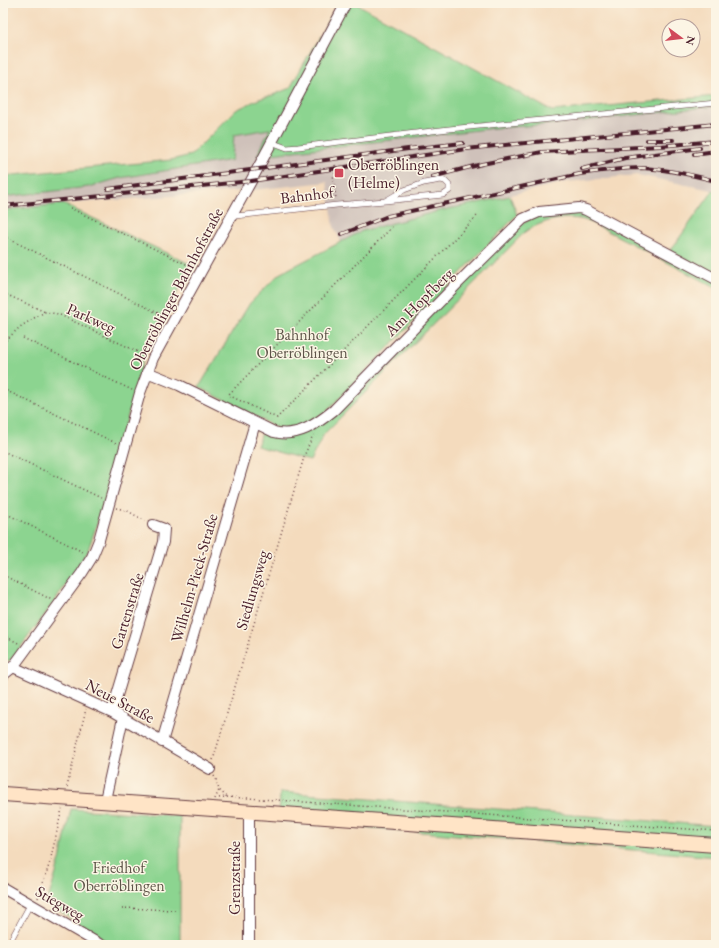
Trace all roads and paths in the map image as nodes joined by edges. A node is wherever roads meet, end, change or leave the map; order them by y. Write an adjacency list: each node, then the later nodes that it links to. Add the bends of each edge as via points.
1 (346, 3): 3 (street, Oberröblinger Bahnhofstraße)
2 (716, 103): 3 (lane, via 287,148)
3 (271, 142): 8 (street, Oberröblinger Bahnhofstraße)
4 (335, 165): 6 (path, via 333,178)
5 (385, 202): 5 (lane, Bahnhof, via 443,195 449,191 450,185 441,180 424,183 404,190); 6 (lane, Bahnhof)
6 (337, 205): 8 (lane, Bahnhof, via 236,216)
7 (70, 208): 12 (path)
8 (232, 214): 12 (street, Oberröblinger Bahnhofstraße)
9 (479, 214): 10 (path, via 277,418 228,395)
10 (392, 227)
11 (3, 236): 16 (path)
12 (201, 271): 16 (street, Oberröblinger Bahnhofstraße)
13 (716, 279): 23 (street, Am Hopfberg, via 586,210 556,210 530,215 462,279)
14 (3, 293): 15 (path)
15 (45, 312): 18 (path, Parkweg, via 20,328); 19 (path, Parkweg, via 58,314)
16 (174, 320): 19 (street, Oberröblinger Bahnhofstraße)
17 (23, 338): 22 (path)
18 (3, 344)
19 (147, 357): 20 (street, Oberröblinger Bahnhofstraße)
20 (147, 372): 22 (street, Oberröblinger Bahnhofstraße); 24 (street, Am Hopfberg, via 180,385)
21 (3, 389): 26 (path)
22 (140, 393): 26 (street, Oberröblinger Bahnhofstraße)
23 (322, 420): 24 (street, Am Hopfberg, via 305,430 290,434 274,432); 43 (path, Siedlungsweg, via 305,454)
24 (255, 423): 42 (street, Wilhelm-Pieck-Straße)
25 (119, 437): 26 (path)
26 (121, 446): 28 (street, Oberröblinger Bahnhofstraße)
27 (3, 451): 28 (path)
28 (109, 504): 30 (path); 31 (street, Oberröblinger Bahnhofstraße, via 99,540)
29 (3, 512): 31 (path)
30 (153, 525): 40 (street, Gartenstraße, via 164,529 163,542)
31 (87, 552): 32 (path); 34 (street, Oberröblinger Bahnhofstraße, via 82,573)
32 (81, 558)
33 (3, 575): 34 (path)
34 (59, 603): 37 (street, Oberröblinger Bahnhofstraße)
35 (3, 635): 36 (path, via 21,644)
36 (17, 649)
37 (8, 665): 38 (street, Oberröblinger Bahnhofstraße); 39 (street, Neue Straße)
38 (3, 675)
39 (88, 700): 40 (street, Neue Straße); 44 (path)
40 (112, 712): 41 (street, Neue Straße)
41 (123, 718): 42 (street, Neue Straße); 48 (street)
42 (162, 742): 43 (street, Neue Straße)
43 (210, 769): 45 (path, via 216,779)
44 (68, 785)
45 (218, 790): 47 (path); 49 (path)
46 (3, 794): 48 (main road)
47 (227, 797)
48 (105, 800): 52 (main road)
49 (215, 800)
50 (263, 800): 53 (path)
51 (62, 807): 56 (path, via 50,862)
52 (249, 811): 54 (main road); 61 (street, Grenzstraße)
53 (716, 831)
54 (716, 845)
55 (3, 888): 56 (street, Stiegweg)
56 (33, 905): 59 (lane); 60 (street, Stiegweg)
57 (122, 908): 58 (path)
58 (175, 910)
59 (8, 945)
60 (101, 945)
61 (250, 945)

